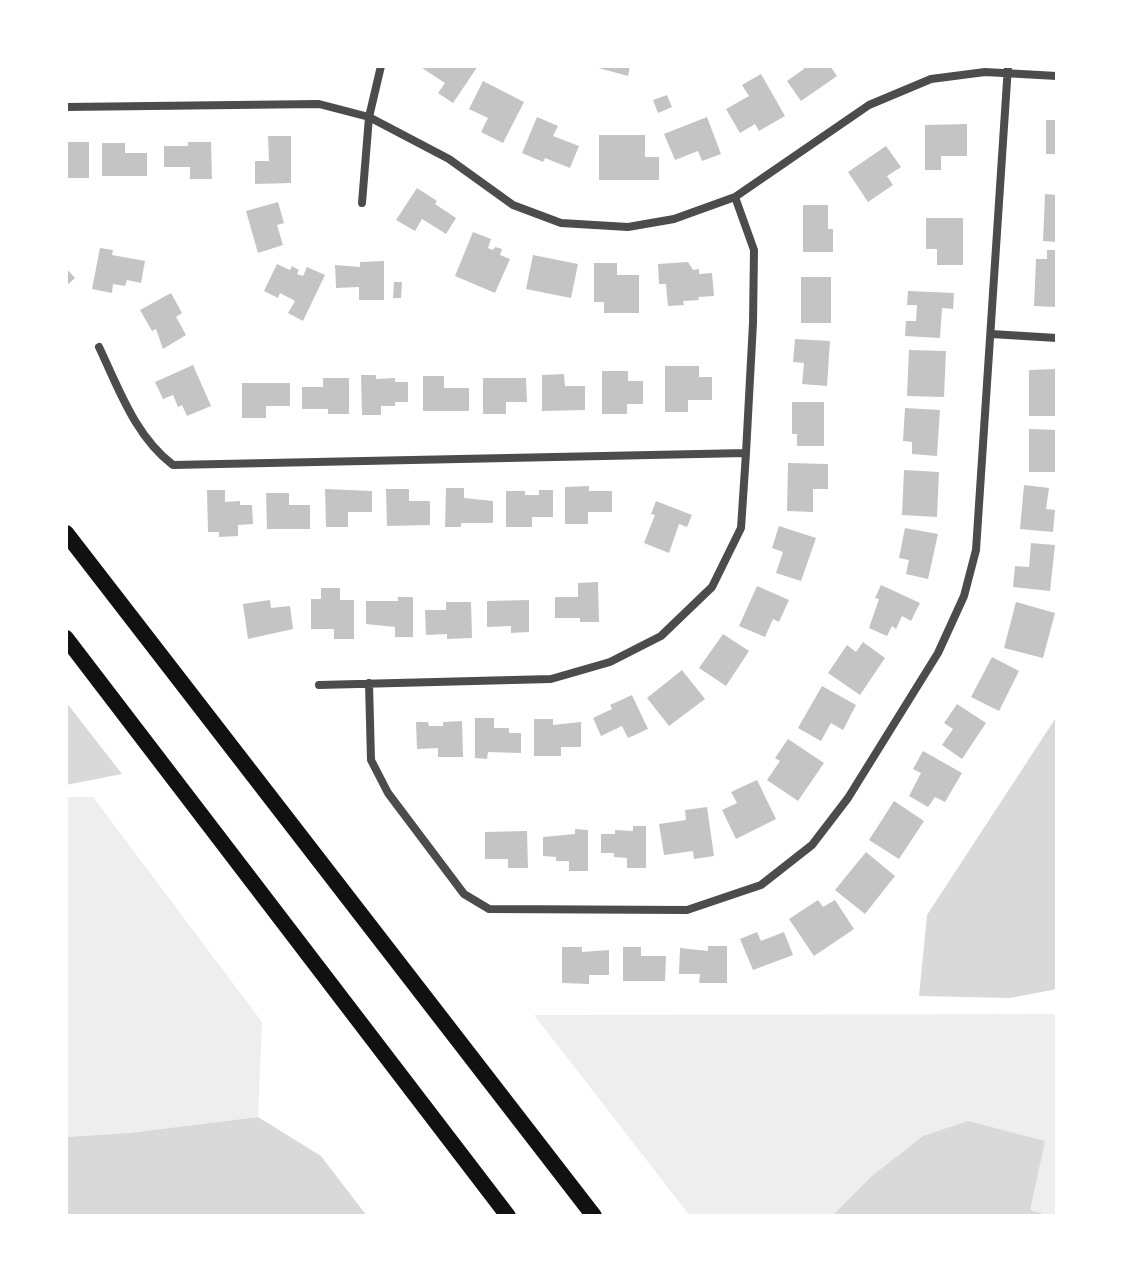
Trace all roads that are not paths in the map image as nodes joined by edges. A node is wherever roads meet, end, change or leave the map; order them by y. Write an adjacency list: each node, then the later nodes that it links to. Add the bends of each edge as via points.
1 (381, 66): 5 (street)
2 (1008, 69): 3 (street); 6 (street, via 931,79 869,105); 8 (street)
3 (1057, 76)
4 (66, 107): 5 (street, via 319,104)
5 (369, 117): 6 (street, via 449,159 513,205 561,223 628,227 674,219); 7 (street)
6 (735, 197): 11 (street, via 754,250)
7 (362, 203)
8 (991, 334): 9 (street); 14 (street, via 976,550 964,596 938,653 848,798 812,845 761,885 687,910 507,910 474,902 388,793 371,760)
9 (1057, 338)
10 (99, 347): 11 (street, via 139,430 173,465)
11 (746, 453): 14 (street, via 741,528 712,587 661,636 610,662 551,679)
12 (66, 533): 17 (highway)
13 (66, 638): 16 (highway)
14 (369, 683): 15 (street)
15 (319, 685)
16 (508, 1216)
17 (594, 1216)

